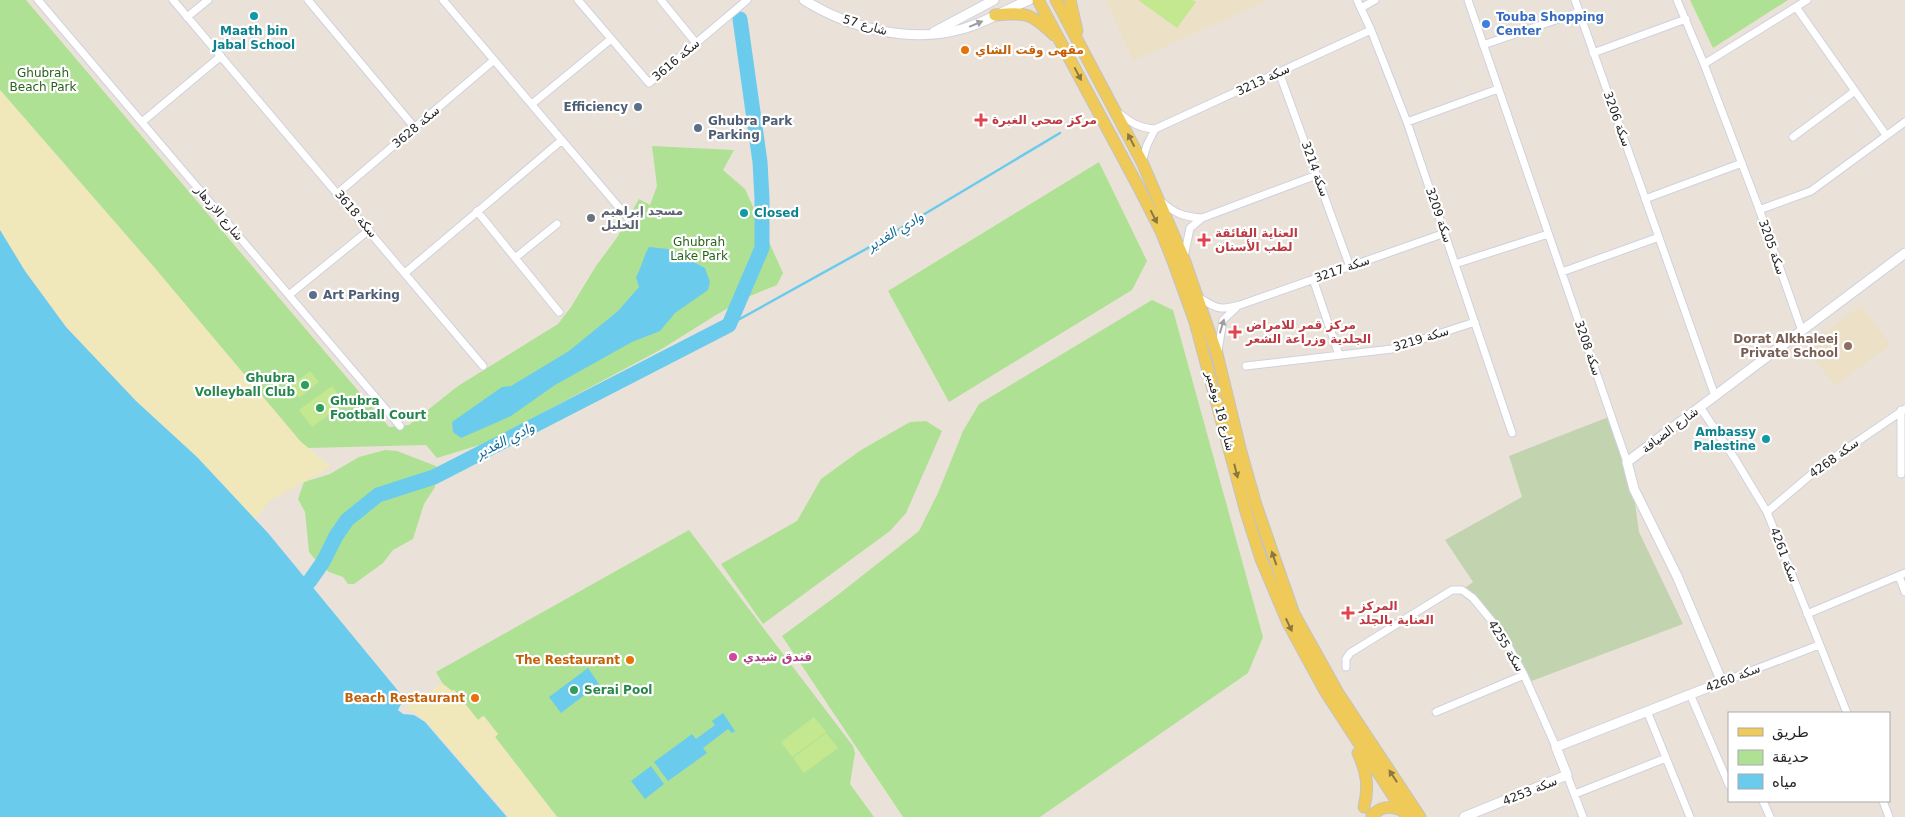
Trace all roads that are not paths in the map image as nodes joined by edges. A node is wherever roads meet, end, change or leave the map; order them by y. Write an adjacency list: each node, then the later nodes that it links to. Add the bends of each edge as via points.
1 (38, 0): 43 (street, شارع الازدهار)
2 (173, 0): 25 (street, سكة 3618)
3 (208, 0): 25 (street)
4 (308, 0): 46 (street)
5 (443, 0): 36 (street)
6 (578, 0): 29 (street, سكة 3616)
7 (661, 0): 31 (street)
8 (747, 0): 31 (street, سكة 3616)
9 (804, 0): 28 (street, شارع 57, via 822,11 864,27)
10 (994, 0): 28 (street)
11 (1029, 0): 24 (street, شارع 57)
12 (1038, 0): 30 (main road, شارع 18 نوفمبر)
13 (1056, 0): 34 (main road, شارع 18 نوفمبر)
14 (1070, 0): 34 (main road)
15 (1357, 0): 22 (street, سكة 3209)
16 (1375, 0): 22 (street)
17 (1468, 0): 32 (street, سكة 3208)
18 (1575, 0): 23 (street, سكة 3206)
19 (1677, 0): 26 (street, سكة 3205)
20 (1807, 0): 21 (street)
21 (1796, 7): 37 (street); 40 (street)
22 (1361, 8): 27 (street, سكة 3209)
23 (1579, 12): 32 (street); 33 (street, سكة 3206)
24 (995, 15): 28 (street, شارع 57, one-way to 24, via 964,29); 30 (main road, via 1018,13 1030,16)
25 (187, 17): 35 (street, سكة 3618)
26 (1686, 19): 33 (street); 37 (street, سكة 3205)
27 (1371, 30): 38 (street, سكة 3213); 44 (street, سكة 3209)
28 (929, 34)
29 (611, 39): 31 (street, سكة 3616, via 648,83); 41 (street)
30 (1060, 41): 103 (main road, شارع 18 نوفمبر, one-way to 103, via 1164,239 1196,322 1261,559 1298,644)
31 (696, 43)
32 (1483, 45): 39 (street, سكة 3208)
33 (1594, 53): 55 (street, سكة 3206)
34 (1084, 55): 42 (main road, شارع 18 نوفمبر)
35 (221, 56): 43 (street); 54 (street, سكة 3618)
36 (494, 60): 41 (street); 46 (street, سكة 3628)
37 (1704, 64): 52 (street, سكة 3205)
38 (1279, 72): 47 (street, سكة 3213); 53 (street, سكة 3214)
39 (1498, 89): 44 (street); 64 (street, سكة 3208)
40 (1856, 92): 48 (street); 49 (street)
41 (532, 104): 50 (street)
42 (1116, 111): 47 (street, via 1134,125); 51 (main road, شارع 18 نوفمبر, one-way to 42)
43 (142, 122): 74 (street, شارع الازدهار)
44 (1407, 122): 63 (street, سكة 3209)
45 (1905, 122): 48 (street)
46 (415, 128): 54 (street, سكة 3628)
47 (1155, 129): 51 (street)
48 (1886, 135): 57 (street, via 1811,190)
49 (1792, 137)
50 (562, 140): 58 (street); 59 (street)
51 (1142, 162): 56 (main road, شارع 18 نوفمبر)
52 (1742, 163): 55 (street); 57 (street, سكة 3205)
53 (1317, 175): 60 (street); 70 (street, سكة 3214)
54 (338, 193): 62 (street, سكة 3618)
55 (1645, 199): 65 (street, سكة 3206)
56 (1160, 200): 60 (street, via 1174,212); 68 (main road, شارع 18 نوفمبر)
57 (1759, 210): 79 (street, سكة 3205)
58 (477, 212): 67 (street); 72 (street)
59 (628, 218)
60 (1202, 218): 68 (street, via 1190,228)
61 (557, 224): 67 (street)
62 (369, 230): 72 (street, سكة 3618); 74 (street)
63 (1445, 233): 69 (street, سكة 3209); 70 (street, سكة 3217)
64 (1548, 234): 69 (street); 71 (street, سكة 3208)
65 (1659, 237): 71 (street); 84 (street, سكة 3206)
66 (1905, 253): 79 (street, شارع الضيافة)
67 (515, 258): 77 (street)
68 (1184, 259): 75 (main road, شارع 18 نوفمبر)
69 (1455, 264): 78 (street, سكة 3209)
70 (1350, 267): 73 (street, سكة 3217)
71 (1562, 272): 89 (street, سكة 3208)
72 (405, 273): 82 (street, سكة 3618)
73 (1313, 279): 76 (street, سكة 3217); 81 (street)
74 (289, 295): 87 (street, شارع الازدهار)
75 (1198, 297): 76 (street, سكة 3217, via 1213,307 1223,309); 80 (main road, شارع 18 نوفمبر)
76 (1240, 305): 80 (street, سكة 3217, one-way to 76, via 1222,320)
77 (559, 312)
78 (1475, 322): 81 (street, سكة 3219, via 1392,349); 88 (street, سكة 3209)
79 (1802, 331): 84 (street, شارع الضيافة)
80 (1217, 354): 112 (main road, شارع 18 نوفمبر, one-way to 80, via 1338,693 1294,614 1256,505)
81 (1339, 355): 83 (street, سكة 3219)
82 (483, 366)
83 (1246, 366)
84 (1715, 396): 85 (street, شارع الضيافة)
85 (1700, 407): 89 (street, شارع الضيافة); 91 (street, سكة 4261)
86 (1903, 409): 90 (street); 91 (street, سكة 4268, via 1820,466)
87 (400, 426)
88 (1512, 433)
89 (1627, 462): 98 (street, via 1634,489 1677,576)
90 (1900, 474)
91 (1767, 512): 94 (street, سكة 4261)
92 (1902, 575): 93 (street); 94 (street)
93 (1905, 592)
94 (1807, 614): 95 (street, سكة 4261)
95 (1819, 645): 98 (street, سكة 4260); 102 (street, سكة 4261)
96 (1346, 667): 97 (street, سكة 4255, via 1350,653 1452,590 1462,590 1473,598 1500,631)
97 (1524, 675): 101 (street); 104 (street, سكة 4255)
98 (1722, 682): 99 (street, سكة 4260)
99 (1690, 694): 100 (street, سكة 4260); 107 (street)
100 (1648, 711): 104 (street, سكة 4260); 105 (street)
101 (1436, 712)
102 (1847, 712)
103 (1340, 715): 111 (main road, شارع 18 نوفمبر); 111 (main road, via 1366,770 1368,811 1386,806 1395,807)
104 (1556, 747): 106 (street, سكة 4255)
105 (1666, 758): 108 (street); 115 (street)
106 (1567, 775): 108 (street, سكة 4255); 113 (street, سكة 4253)
107 (1728, 783)
108 (1575, 794): 114 (street, سكة 4255)
109 (1764, 802): 116 (street)
110 (1883, 802): 117 (street)
111 (1405, 814)
112 (1420, 817)
113 (1464, 817)
114 (1583, 817)
115 (1690, 817)
116 (1770, 817)
117 (1889, 817)

